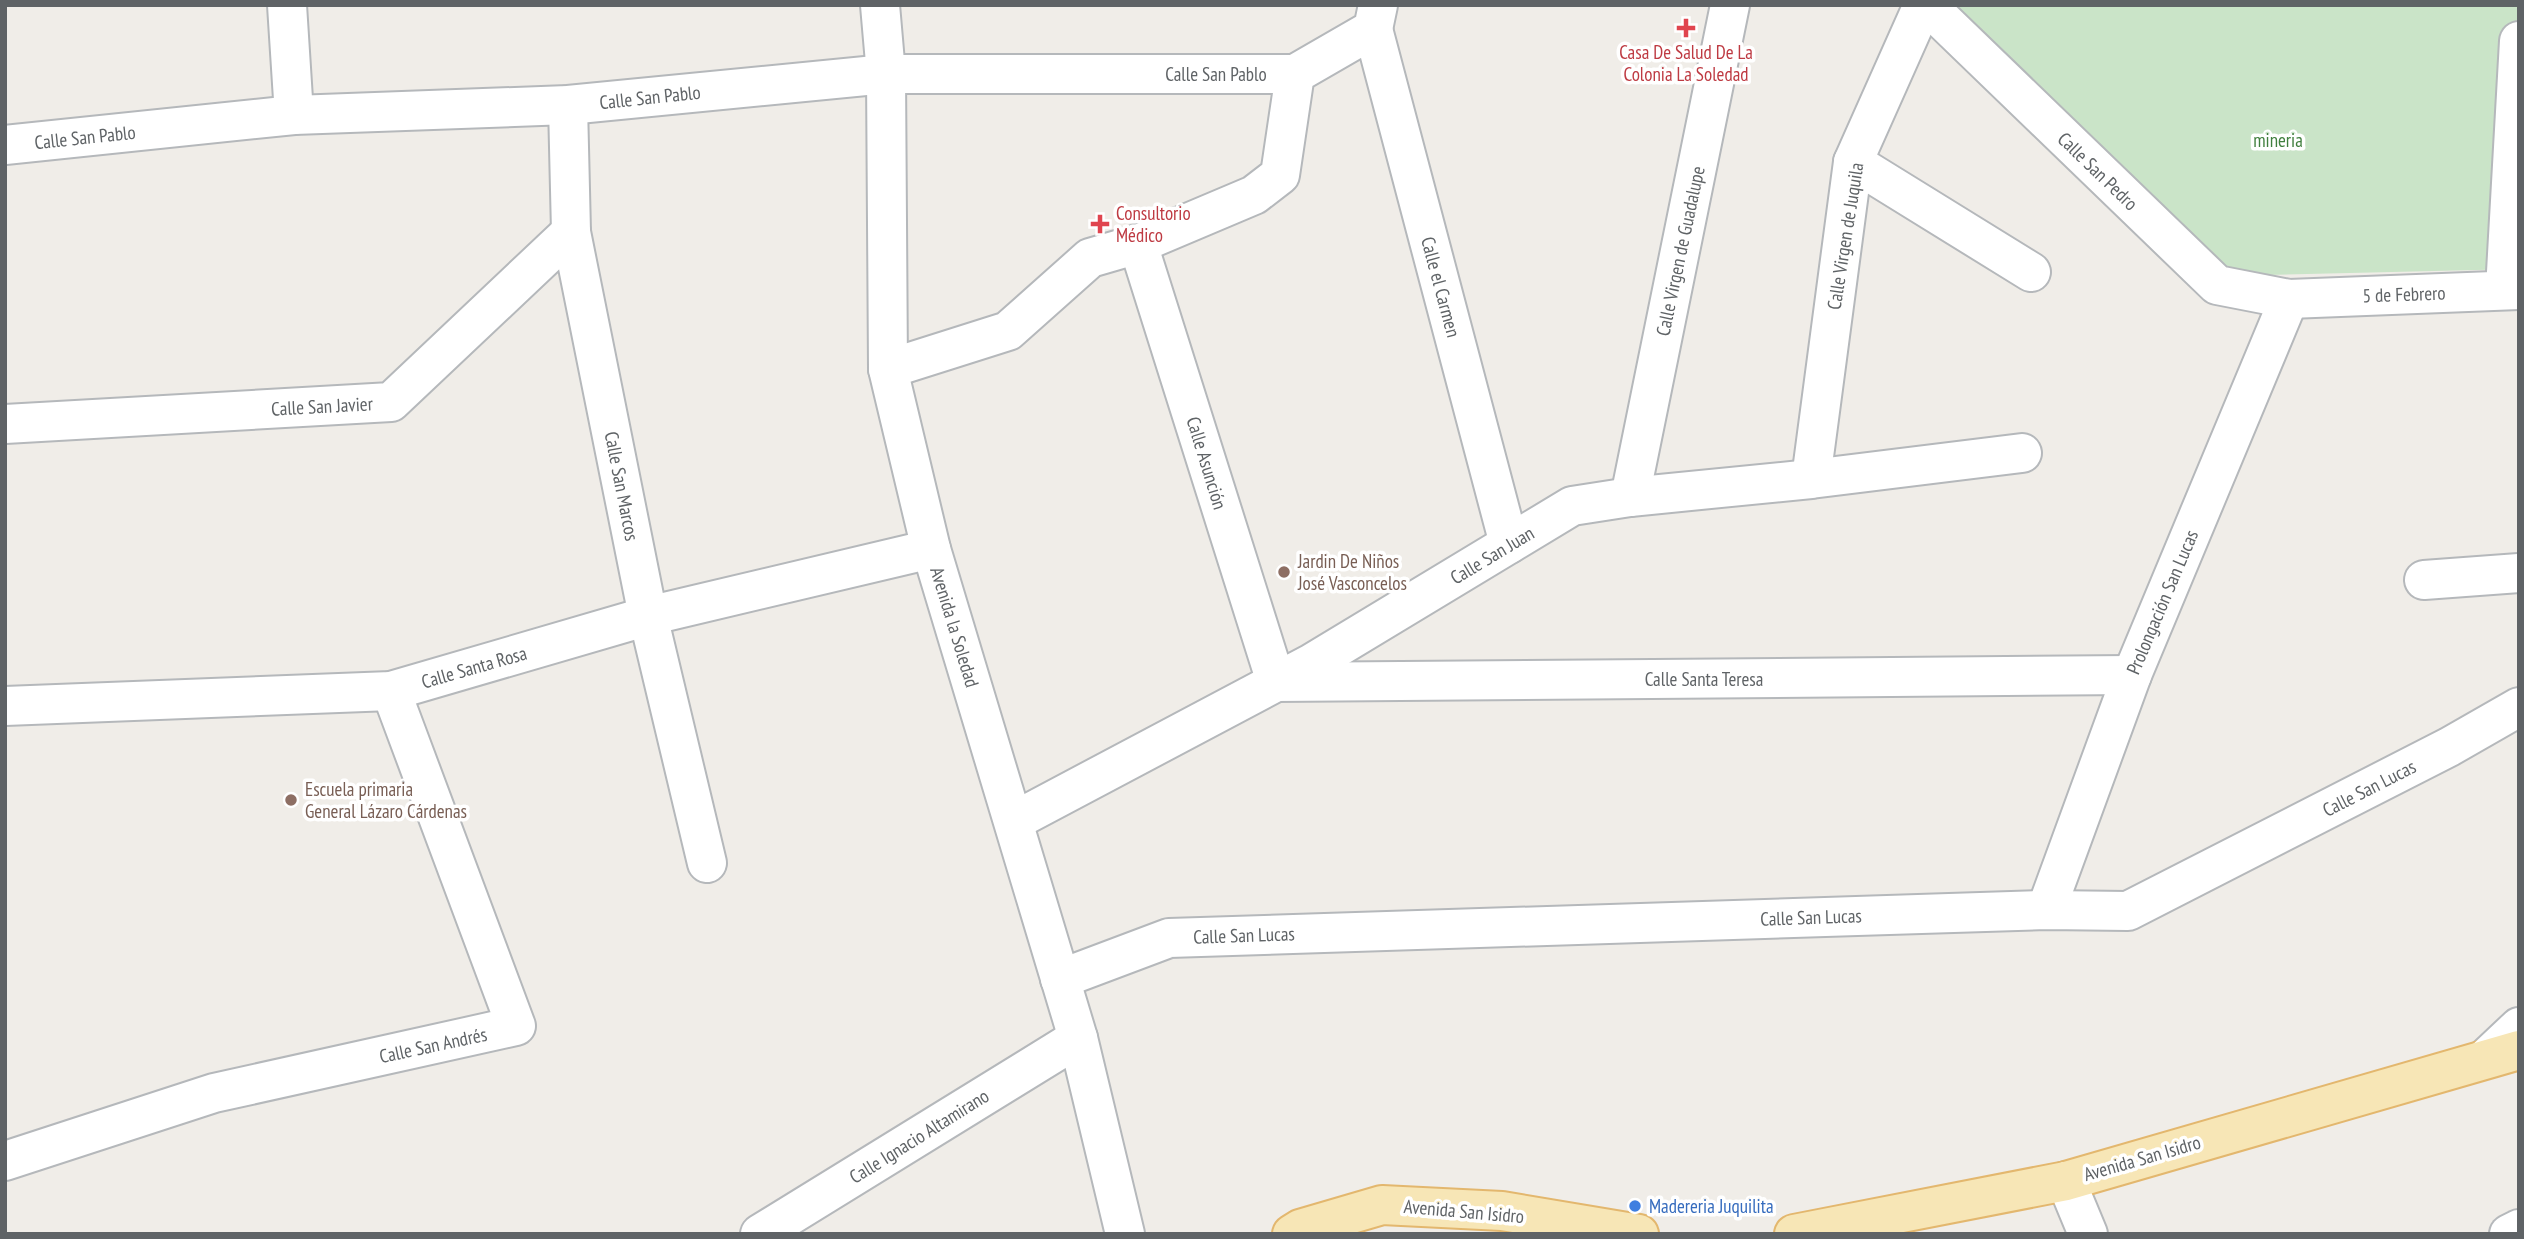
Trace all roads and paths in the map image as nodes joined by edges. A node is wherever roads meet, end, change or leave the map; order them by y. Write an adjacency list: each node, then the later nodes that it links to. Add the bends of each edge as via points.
1 (287, 5): 10 (street)
2 (880, 5): 7 (street, Avenida la Soledad)
3 (1730, 5): 22 (street, Calle Virgen de Guadalupe)
4 (1925, 5): 12 (street, Calle Virgen de Juquila); 17 (street, Calle San Pedro, via 2217,285)
5 (1375, 17): 8 (street); 23 (street, Calle el Carmen)
6 (2519, 41): 16 (street)
7 (886, 74): 8 (street, Calle San Pablo); 9 (street, Calle San Pablo); 18 (street, Avenida la Soledad)
8 (1295, 74): 14 (street, via 1280,175 1254,195)
9 (568, 105): 10 (street, Calle San Pablo); 13 (street, Calle San Marcos)
10 (294, 115): 11 (street, Calle San Pablo)
11 (5, 145)
12 (1853, 162): 15 (street); 21 (street, Calle Virgen de Juquila)
13 (571, 232): 19 (street, Calle San Javier, via 391,402); 27 (street, Calle San Marcos)
14 (1138, 244): 18 (street, via 1090,258 1008,331); 29 (street, Calle Asunción)
15 (2031, 272)
16 (2512, 290): 17 (street, 5 de Febrero)
17 (2290, 299): 28 (street, Prolongación San Lucas)
18 (888, 369): 24 (street, Avenida la Soledad)
19 (5, 425)
20 (2022, 453): 21 (street, Calle San Juan)
21 (1811, 480): 22 (street, Calle San Juan)
22 (1630, 497): 23 (street, Calle San Juan, via 1572,506)
23 (1509, 544): 29 (street, Calle San Juan)
24 (932, 549): 27 (street, Calle Santa Rosa); 33 (street, Avenida la Soledad)
25 (2519, 573): 26 (street)
26 (2424, 580)
27 (648, 616): 30 (street, Calle Santa Rosa); 34 (street, Calle San Marcos)
28 (2132, 675): 29 (street, Calle Santa Teresa); 35 (street, Prolongación San Lucas)
29 (1276, 682): 33 (street, Calle San Juan)
30 (391, 691): 31 (street, Calle Santa Rosa); 40 (street, Calle San Andrés, via 516,1026 214,1093)
31 (5, 706)
32 (2519, 707): 35 (street, Calle San Lucas, via 2128,911)
33 (1014, 821): 36 (street, Avenida la Soledad)
34 (707, 863)
35 (2046, 910): 36 (street, Calle San Lucas, via 1169,938)
36 (1060, 979): 38 (street, Avenida la Soledad)
37 (2519, 1027): 39 (street)
38 (1078, 1038): 43 (street, Calle Ignacio Altamirano); 44 (street, Avenida la Soledad)
39 (2502, 1054): 41 (main road, Avenida San Isidro)
40 (5, 1161)
41 (2066, 1181): 47 (main road, Avenida San Isidro); 48 (street)
42 (2519, 1229): 49 (street)
43 (760, 1234)
44 (1125, 1234)
45 (1292, 1234): 46 (main road, Avenida San Isidro, via 1382,1205 1502,1211)
46 (1639, 1234)
47 (1794, 1234)
48 (2088, 1234)
49 (2509, 1234)

